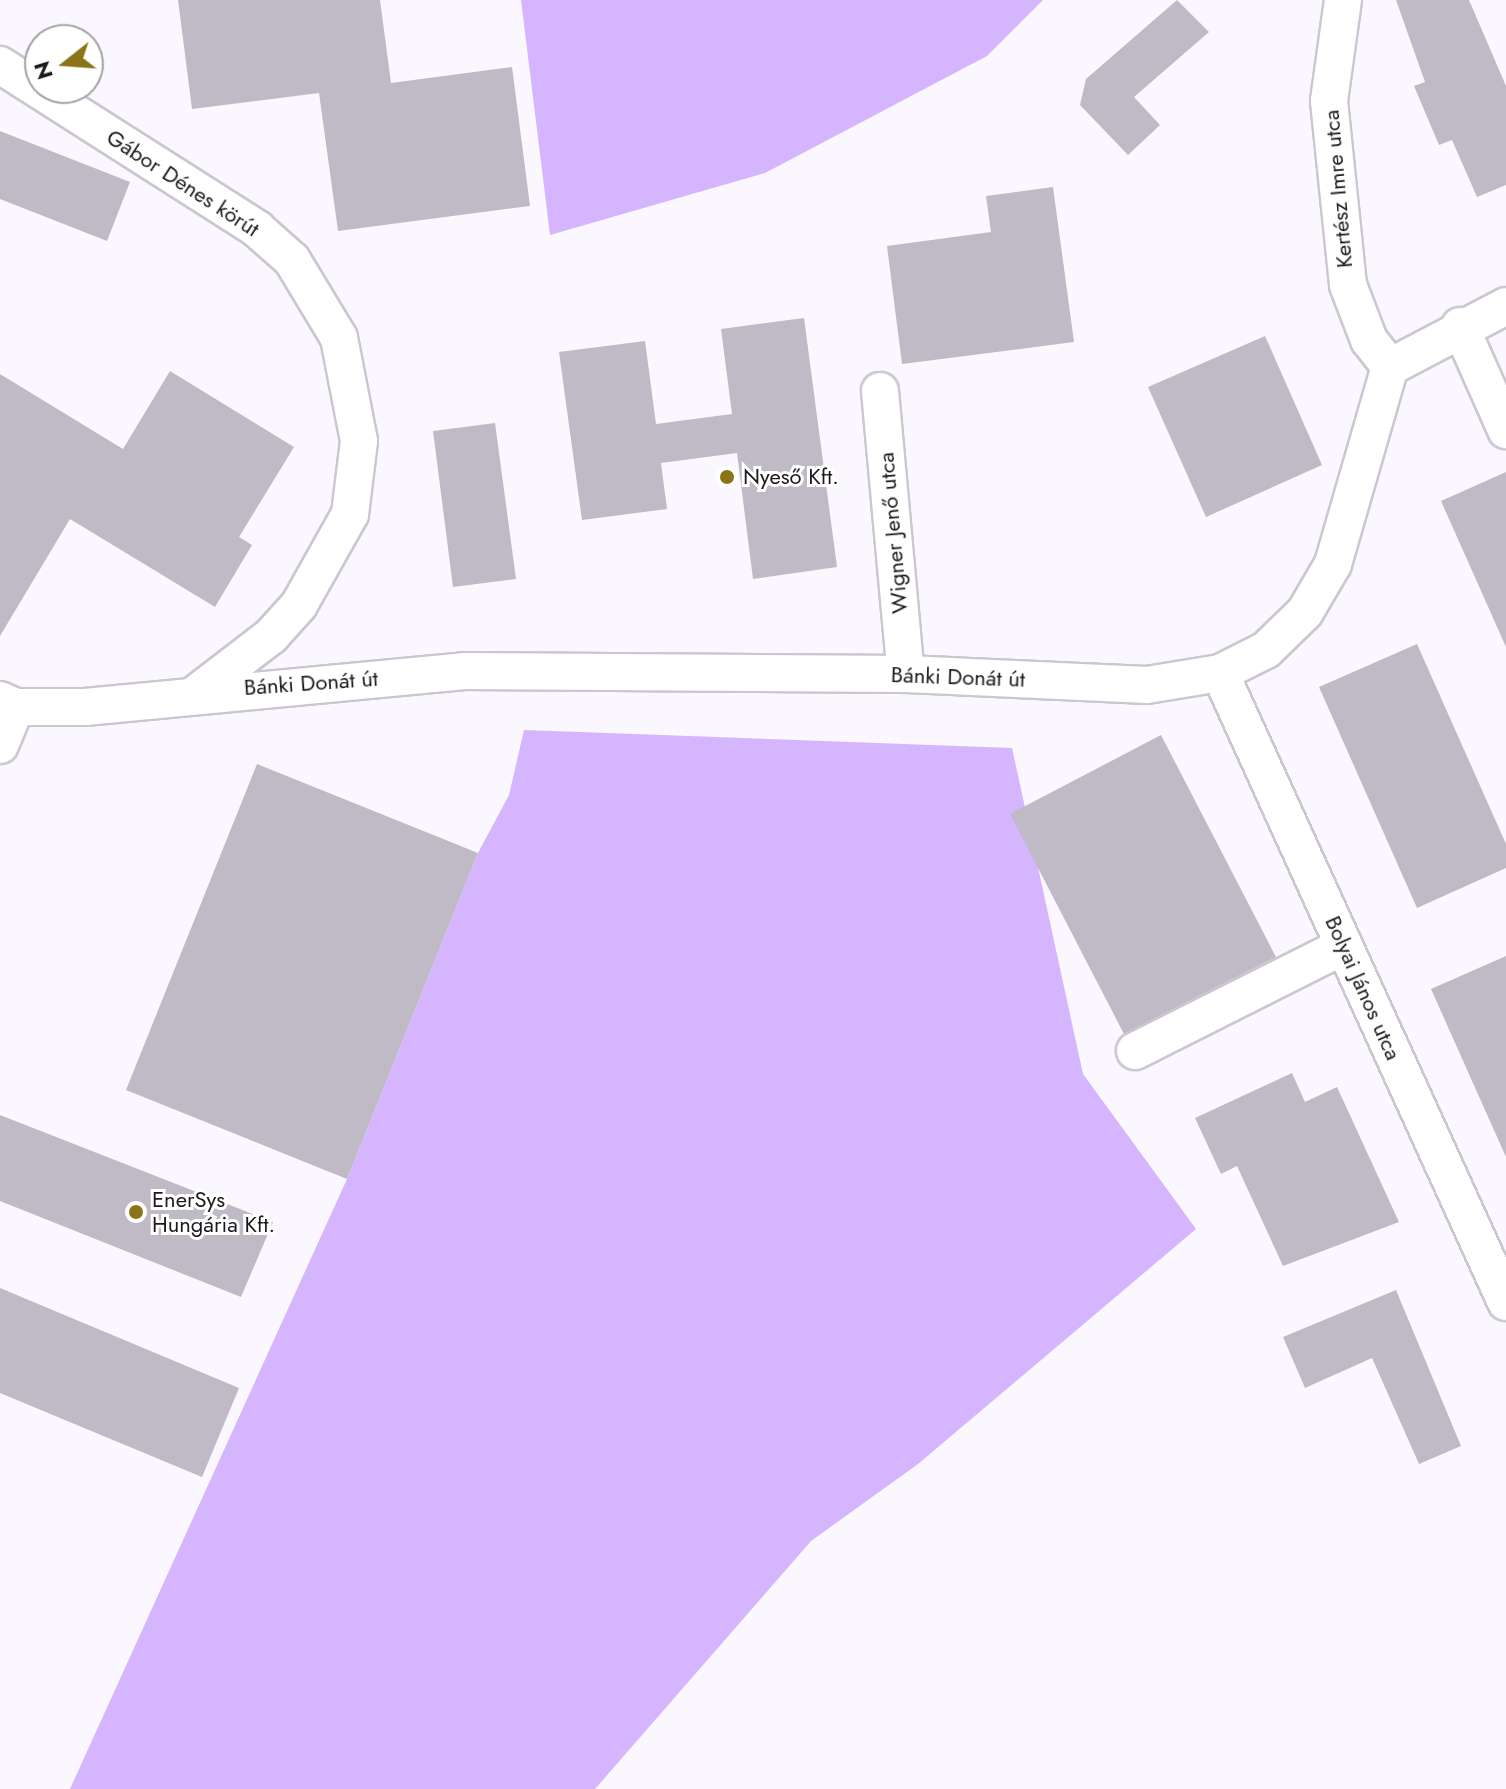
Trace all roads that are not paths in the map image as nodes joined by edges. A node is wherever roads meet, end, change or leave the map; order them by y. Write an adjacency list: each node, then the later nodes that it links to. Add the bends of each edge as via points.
1 (1343, 0): 5 (lane, Kertész Imre utca, via 1329,101 1348,285 1369,340)
2 (0, 65): 10 (lane, Gábor Dénes körút, via 257,229 292,260 339,338 359,441 350,514 299,605 271,636)
3 (1506, 306): 4 (lane)
4 (1460, 326): 5 (lane); 7 (lane)
5 (1390, 367): 8 (lane, Bánki Donát út, via 1333,564 1305,612 1266,650)
6 (880, 391): 9 (lane, Wigner Jenő utca)
7 (1506, 430)
8 (1220, 673): 9 (lane, Bánki Donát út, via 1147,685); 13 (lane, Bolyai János utca)
9 (906, 674): 10 (lane, Bánki Donát út, via 464,671)
10 (198, 692): 11 (lane, Gábor Dénes körút, via 85,707)
11 (8, 704): 12 (lane)
12 (0, 745)
13 (1344, 946): 14 (lane); 15 (lane, Bolyai János utca)
14 (1135, 1051)
15 (1506, 1302)

